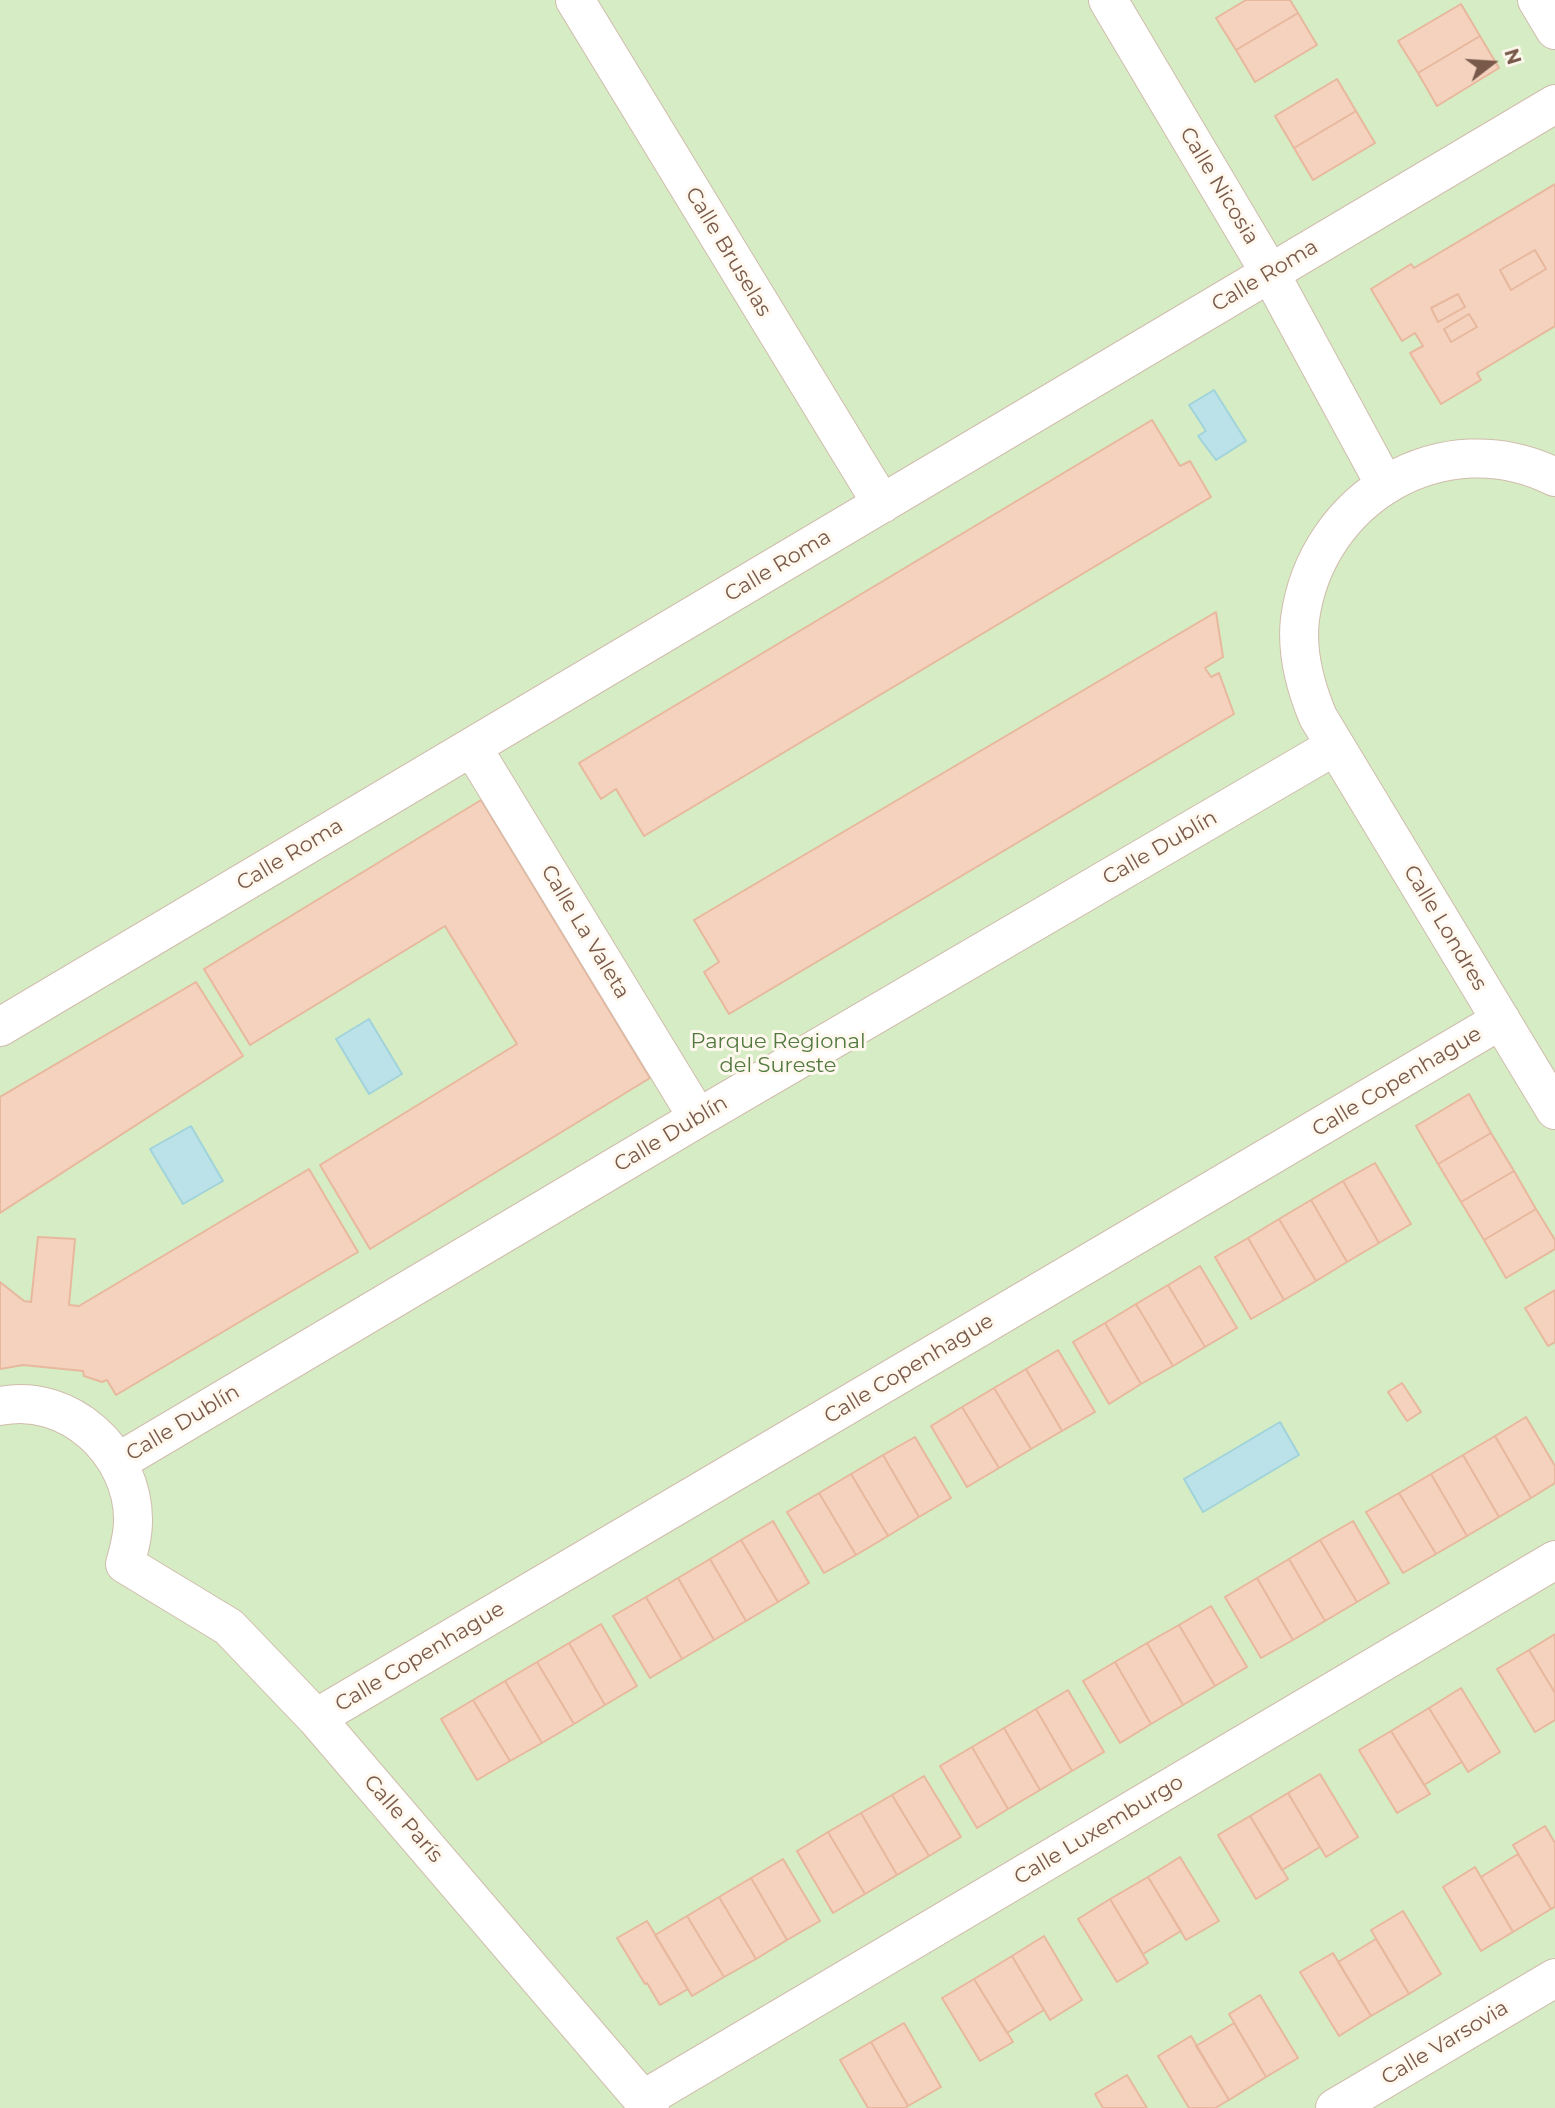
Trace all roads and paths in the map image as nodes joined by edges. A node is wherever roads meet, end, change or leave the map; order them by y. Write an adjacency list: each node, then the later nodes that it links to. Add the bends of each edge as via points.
1 (575, 0): 9 (street, Calle Bruselas)
2 (1108, 0): 6 (street, Calle Nicosia)
3 (1537, 0): 4 (street)
4 (1555, 30)
5 (1555, 104): 6 (street, Calle Roma)
6 (1270, 273): 8 (street, Calle Nicosia); 9 (street, Calle Roma)
7 (1555, 477): 8 (street, Calle Londres, via 1510,461 1478,458 1414,470)
8 (1385, 485): 10 (street, Calle Londres, via 1359,505 1318,557 1300,620 1306,686)
9 (882, 504): 11 (street, Calle Roma)
10 (1335, 746): 12 (street, Calle Londres); 15 (street, Calle Dublín)
11 (472, 747): 13 (street, Calle Roma); 15 (street, Calle La Valeta)
12 (1501, 1020): 14 (street, Calle Londres); 19 (street, Calle Copenhague)
13 (0, 1027)
14 (1555, 1110)
15 (698, 1118): 17 (street, Calle Dublín)
16 (0, 1406): 17 (street, via 34,1405 60,1412 103,1441)
17 (118, 1462): 19 (street, Calle París, via 127,1481 134,1522 125,1564 229,1627)
18 (1555, 1560): 21 (street, Calle Luxemburgo)
19 (316, 1718): 21 (street, Calle París)
20 (1555, 1978): 22 (street, Calle Varsovia)
21 (647, 2104)
22 (1335, 2108)

